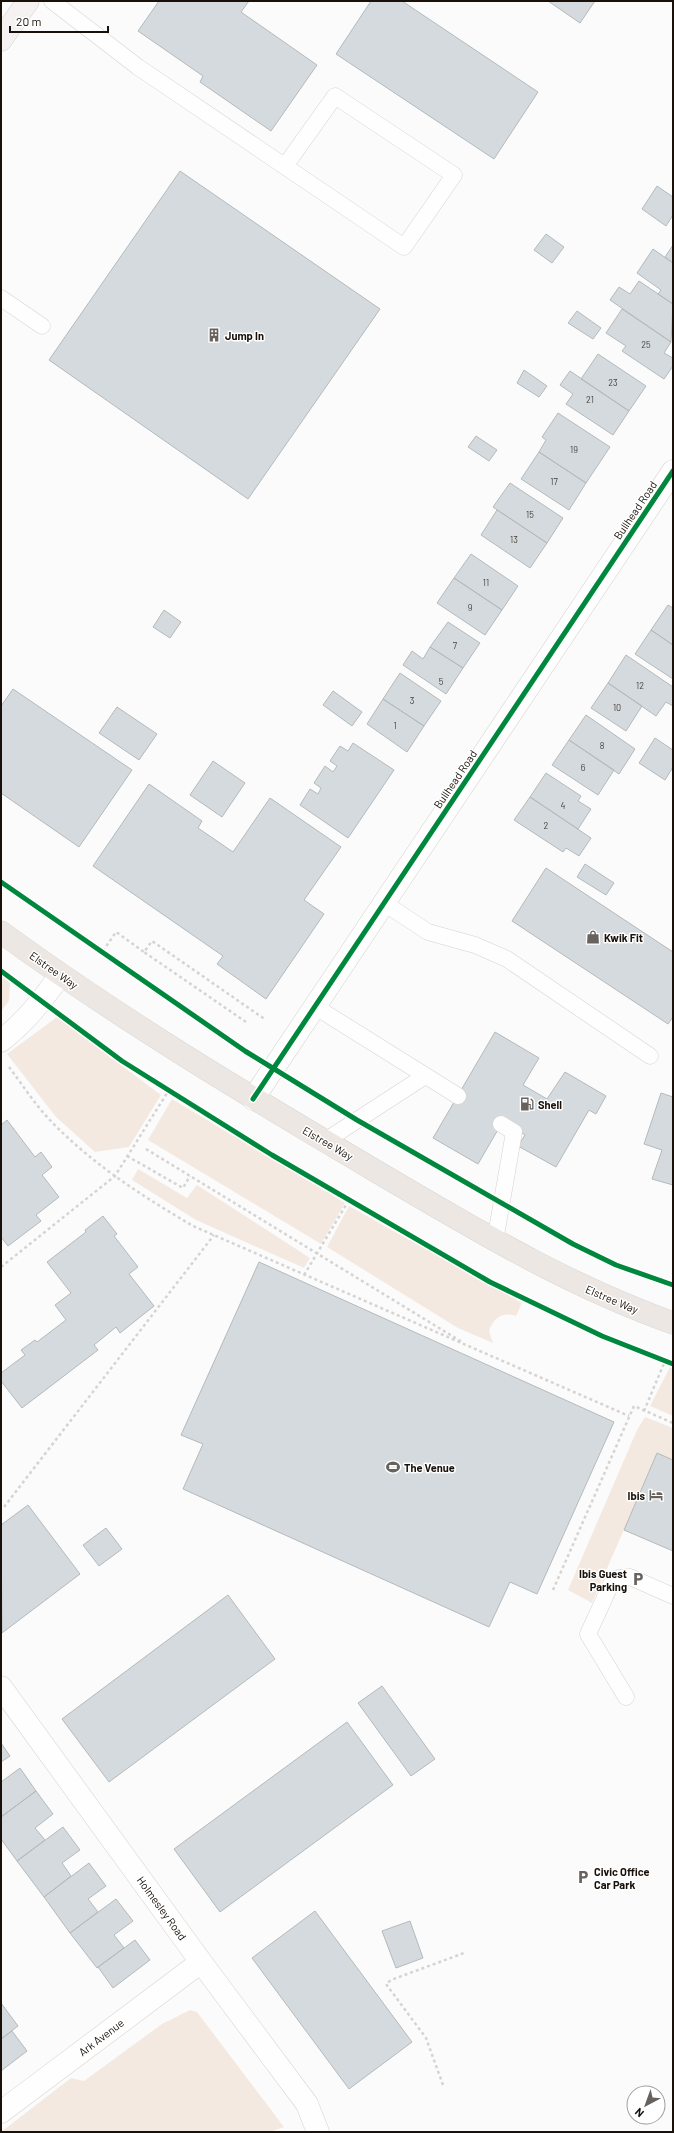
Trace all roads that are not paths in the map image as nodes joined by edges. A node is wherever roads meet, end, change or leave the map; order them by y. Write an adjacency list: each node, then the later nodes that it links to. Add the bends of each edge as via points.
1 (28, 1): 3 (street)
2 (52, 1): 4 (lane, via 138,67)
3 (1, 40)
4 (286, 166): 4 (lane, via 404,247 454,175 334,96)
5 (1, 298): 6 (lane)
6 (42, 326)
7 (673, 471): 8 (street, Bullhead Road)
8 (384, 903): 11 (street, Bullhead Road); 13 (lane, via 428,932 475,945 506,959)
9 (1, 932): 10 (main road, Elstree Way)
10 (60, 975): 12 (street, via 24,1023); 16 (main road, Elstree Way)
11 (314, 1006): 14 (lane); 16 (street, Bullhead Road)
12 (1, 1041)
13 (650, 1056)
14 (425, 1076): 15 (lane); 18 (lane)
15 (458, 1096)
16 (253, 1099): 18 (main road, Elstree Way)
17 (501, 1124): 19 (lane, via 514,1132)
18 (325, 1141): 19 (main road, Elstree Way)
19 (495, 1240): 20 (main road, Elstree Way, via 572,1282 630,1308)
20 (673, 1323)
21 (673, 1596): 23 (lane, via 630,1577 618,1578 611,1584 588,1634)
22 (1, 1686): 24 (street, Holmesley Road)
23 (626, 1697)
24 (201, 1962): 25 (street, Ark Avenue); 26 (street, Holmesley Road, via 307,2104)
25 (1, 2112)
26 (318, 2132)

